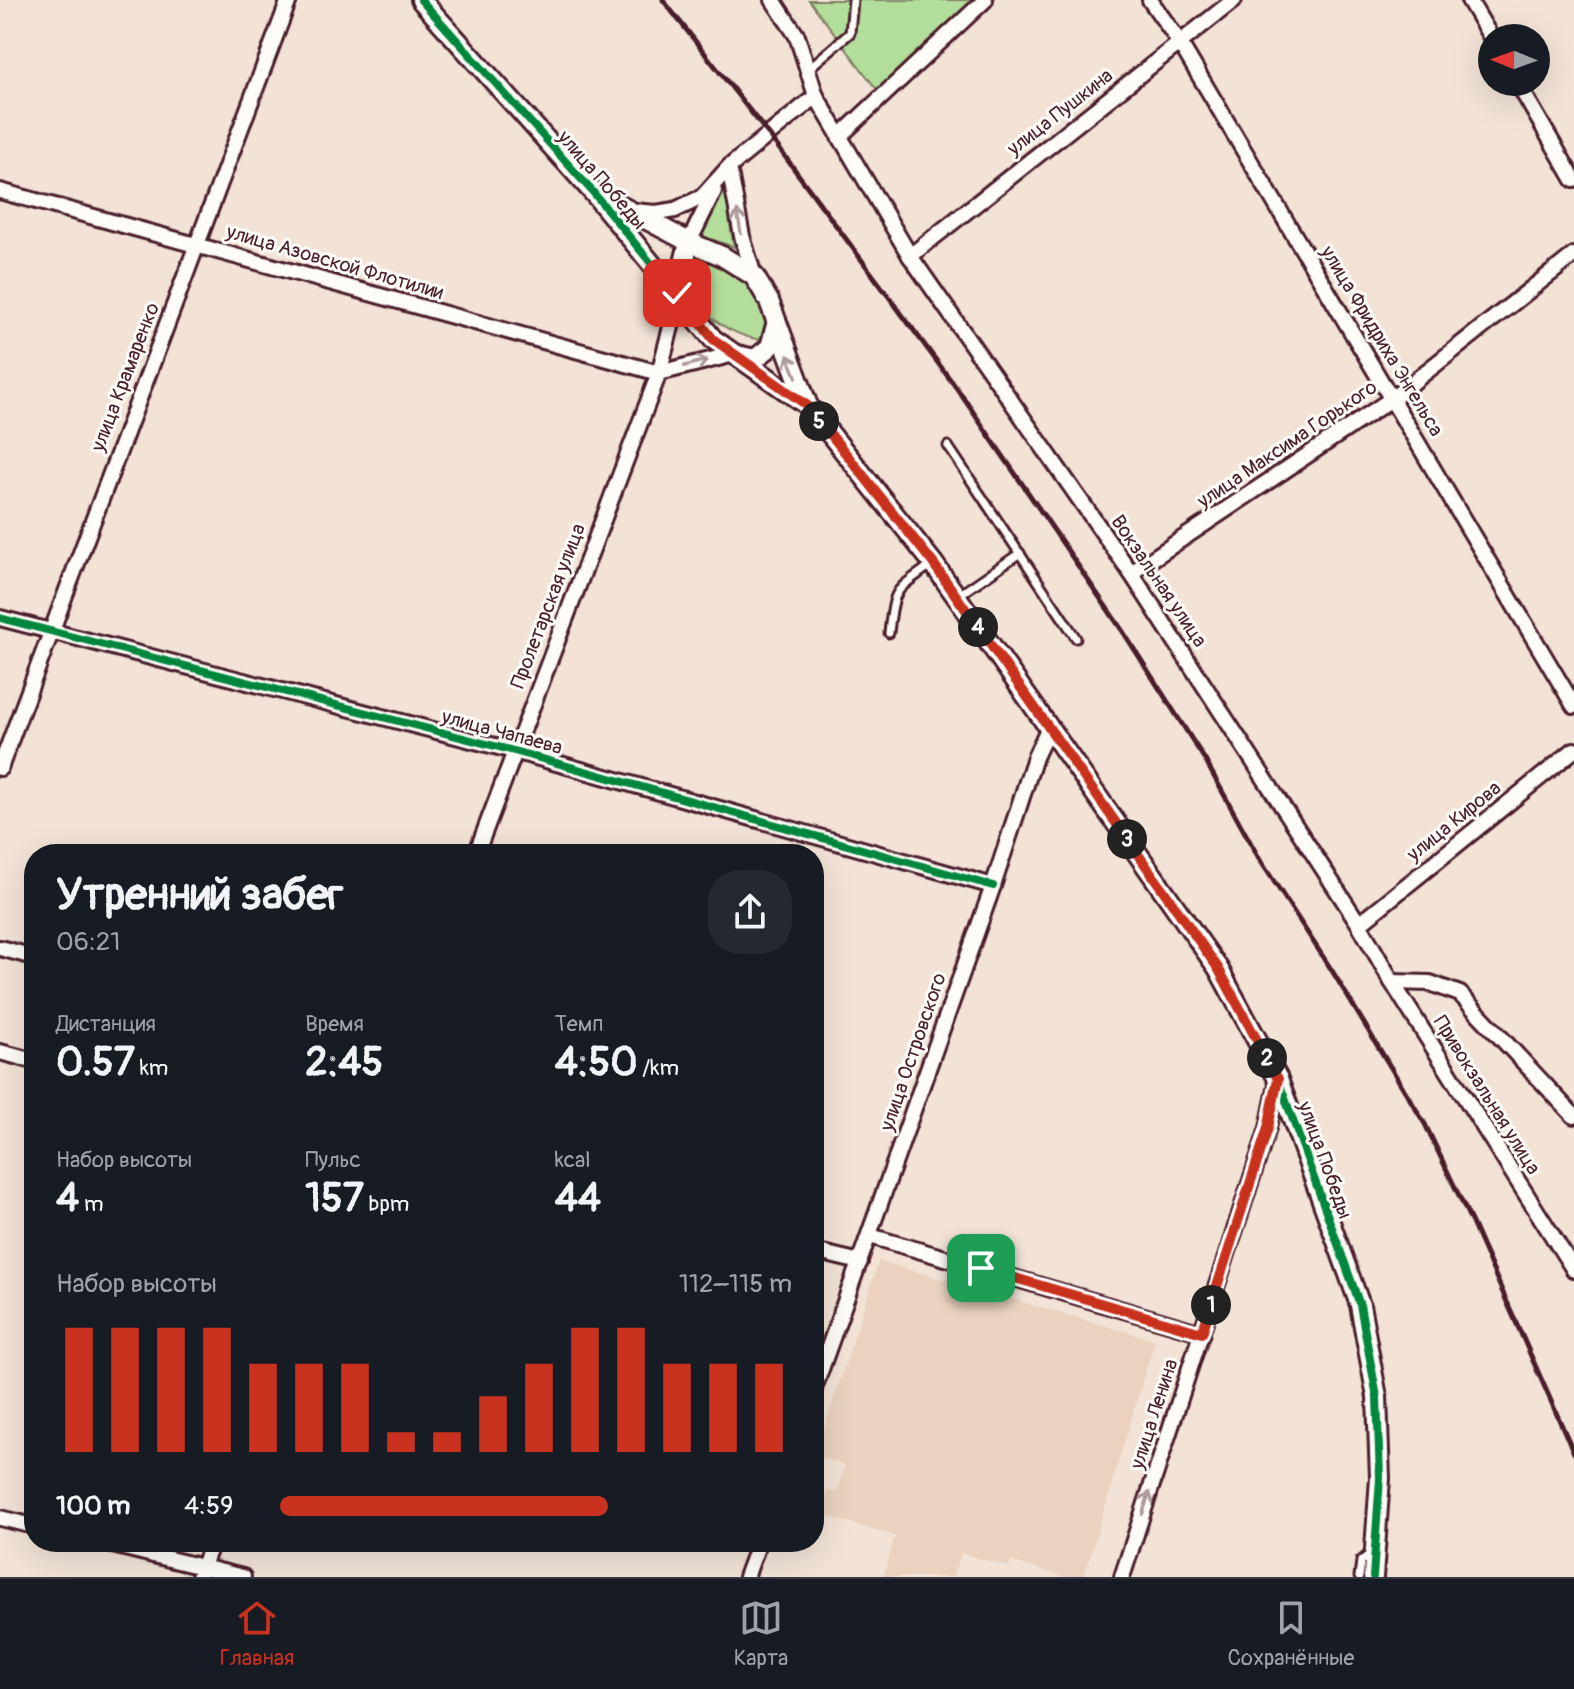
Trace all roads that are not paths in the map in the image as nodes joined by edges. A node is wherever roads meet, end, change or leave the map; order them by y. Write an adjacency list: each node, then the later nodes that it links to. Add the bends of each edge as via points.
1 (289, 0): 21 (street, улица Крамаренко)
2 (421, 0): 18 (street, улица Победы)
3 (773, 0): 11 (street, Вокзальная улица, via 797,36)
4 (853, 0): 11 (lane, via 850,33)
5 (985, 0): 14 (street)
6 (1150, 0): 10 (street, улица Фридриха Энгельса)
7 (1234, 0): 10 (street, улица Пушкина)
8 (1469, 0): 9 (street)
9 (1483, 24)
10 (1180, 43): 23 (street, улица Пушкина); 29 (street, улица Фридриха Энгельса)
11 (808, 69): 12 (street, Вокзальная улица)
12 (816, 96): 14 (street, Вокзальная улица); 15 (street)
13 (1525, 96): 16 (street)
14 (839, 137): 23 (street, Вокзальная улица)
15 (729, 167): 19 (street, via 702,197 675,210); 20 (street); 24 (street, one-way to 15)
16 (1574, 180)
17 (0, 191): 21 (street, улица Азовской Флотилии)
18 (592, 191): 19 (street, улица Победы); 25 (street, улица Победы)
19 (632, 211): 20 (street, улица Победы)
20 (689, 242): 24 (street, улица Победы); 25 (street)
21 (196, 243): 28 (street, улица Азовской Флотилии); 37 (street, улица Крамаренко)
22 (1574, 255): 29 (street, улица Максима Горького)
23 (910, 256): 34 (street, Вокзальная улица)
24 (754, 276): 26 (street, улица Победы)
25 (677, 293): 27 (street, улица Победы, via 713,339); 28 (street, Пролетарская улица)
26 (776, 325): 27 (street, via 770,347 755,359); 30 (street, улица Победы, one-way to 26)
27 (734, 354): 28 (street, one-way to 27); 30 (street, улица Победы)
28 (659, 373): 43 (street, Пролетарская улица)
29 (1393, 398): 34 (street, улица Максима Горького); 40 (street, улица Фридриха Энгельса)
30 (808, 406): 33 (street, улица Победы)
31 (948, 446): 32 (lane)
32 (1020, 553): 35 (lane); 39 (lane)
33 (933, 563): 35 (street, улица Победы); 38 (lane, via 899,588)
34 (1131, 573): 47 (street, Вокзальная улица)
35 (957, 597): 41 (street, улица Победы)
36 (0, 618): 37 (street, улица Чапаева)
37 (50, 631): 43 (street, улица Чапаева); 44 (street, улица Крамаренко)
38 (889, 633)
39 (1076, 638)
40 (1574, 706)
41 (1049, 727): 46 (street, улица Островского); 53 (street, улица Победы, via 1218,968)
42 (1574, 750): 47 (street, улица Кирова)
43 (514, 751): 45 (street, Пролетарская улица); 46 (street, улица Чапаева)
44 (0, 768)
45 (480, 844)
46 (993, 886): 55 (street, улица Островского)
47 (1359, 924): 50 (street, Вокзальная улица)
48 (0, 948): 49 (street)
49 (24, 954)
50 (1392, 982): 54 (street, via 1430,983 1460,994); 58 (street, Привокзальная улица)
51 (0, 1052): 52 (street)
52 (24, 1058)
53 (1278, 1079): 59 (street, улица Ленина, via 1268,1128); 63 (street, улица Победы, via 1360,1305 1377,1397 1380,1478)
54 (1574, 1116)
55 (870, 1236): 57 (street, улица Островского); 59 (street)
56 (824, 1253): 57 (street)
57 (860, 1262): 60 (street, улица Островского)
58 (1574, 1270)
59 (1202, 1333): 70 (street, улица Ленина, one-way to 59)
60 (824, 1361)
61 (0, 1518): 62 (street)
62 (24, 1524)
63 (1375, 1550): 71 (lane, via 1361,1561); 72 (street, улица Победы)
64 (134, 1552): 67 (street)
65 (208, 1552): 67 (street)
66 (755, 1552): 69 (street)
67 (201, 1572): 68 (street)
68 (243, 1577)
69 (746, 1577)
70 (1122, 1577)
71 (1359, 1577)
72 (1373, 1577)

